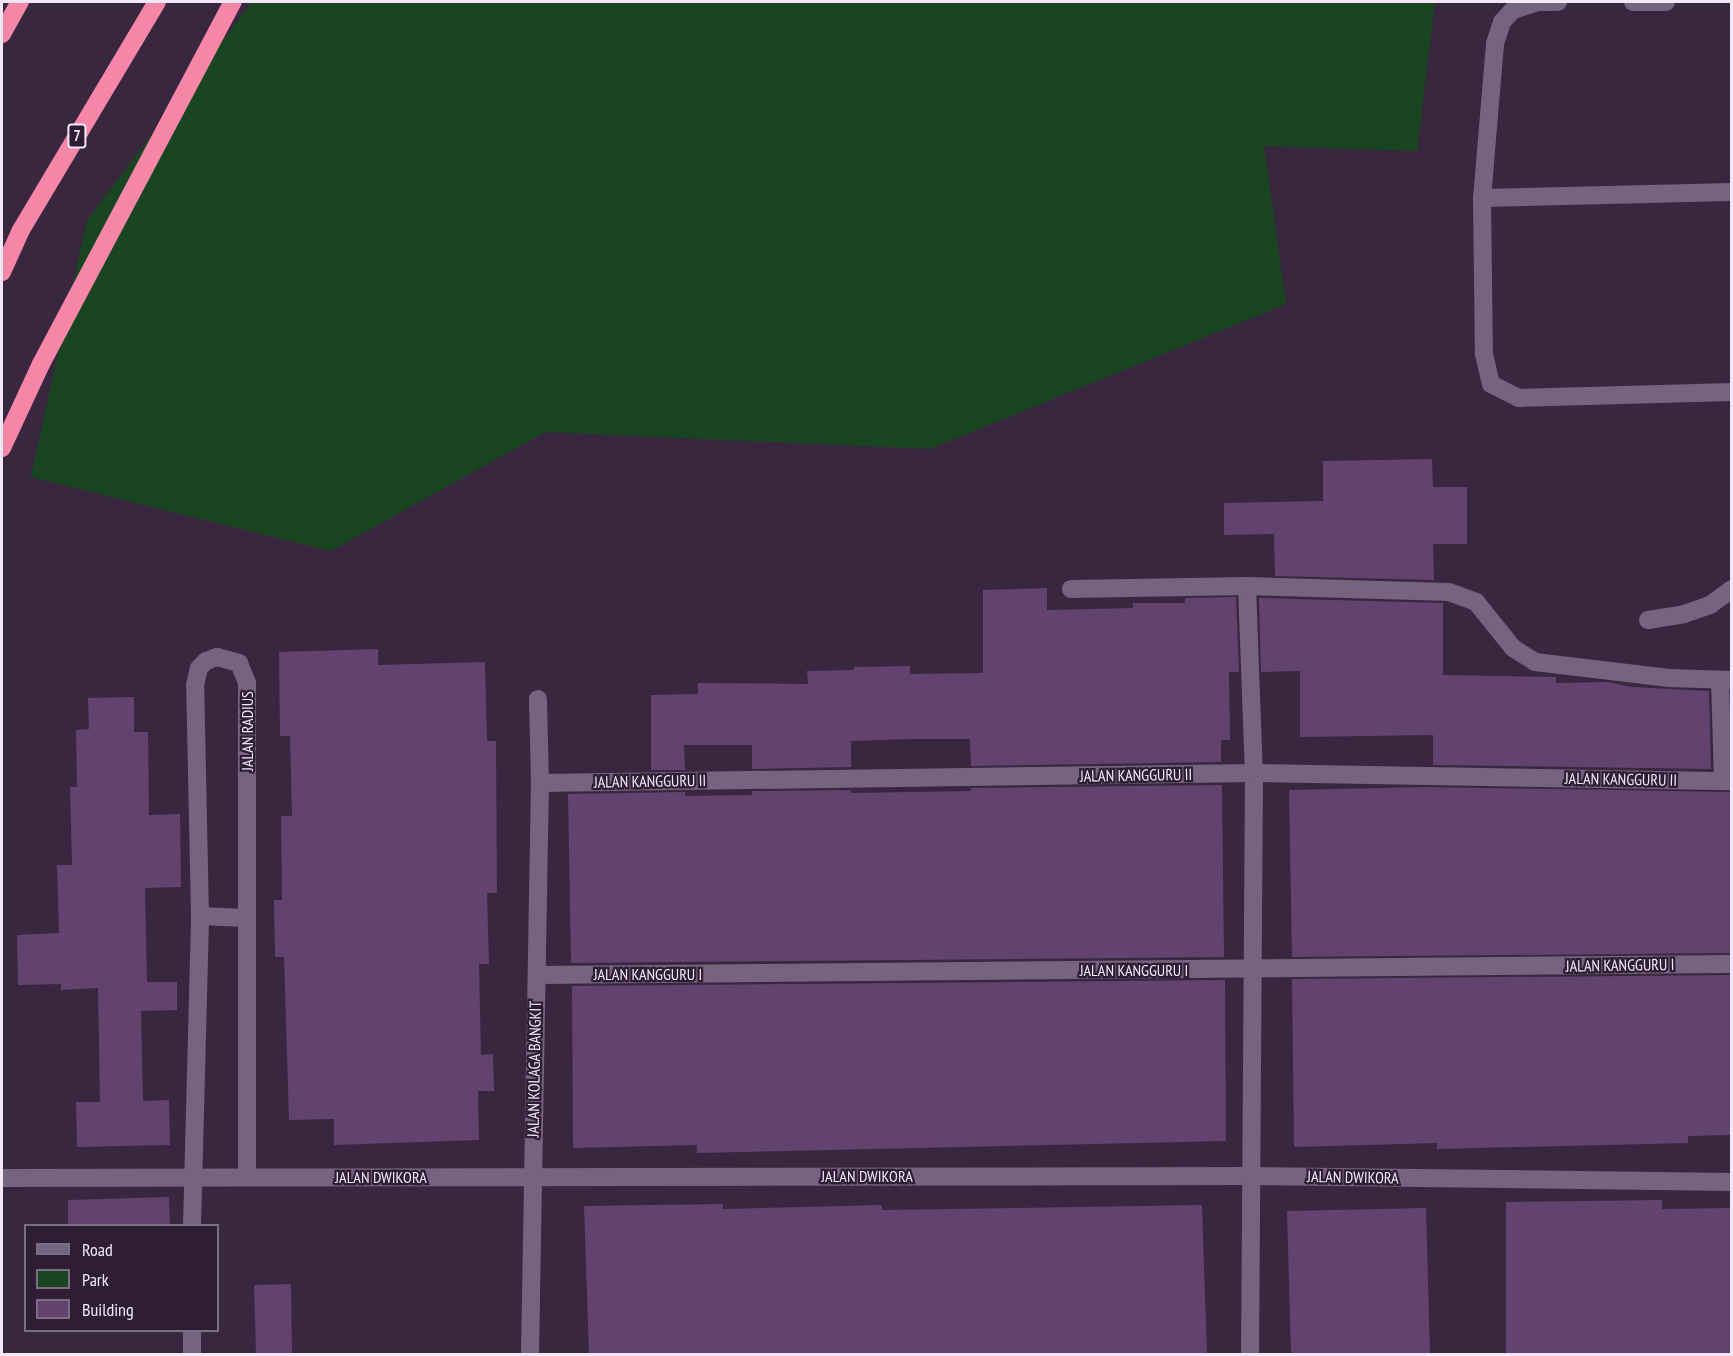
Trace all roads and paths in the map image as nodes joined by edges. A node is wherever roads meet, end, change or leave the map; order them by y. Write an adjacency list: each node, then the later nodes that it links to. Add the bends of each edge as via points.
1 (20, 2): 7 (highway)
2 (157, 2): 10 (highway, 7, via 21,230)
3 (233, 2): 12 (highway, via 40,364)
4 (1558, 2): 9 (street, via 1538,2 1513,10 1496,33)
5 (1633, 2): 6 (street)
6 (1666, 2)
7 (2, 34)
8 (1731, 192): 9 (street)
9 (1482, 198): 11 (street, via 1484,354 1491,384 1519,398)
10 (2, 272)
11 (1731, 392)
12 (2, 448)
13 (1247, 586): 14 (street); 17 (street, via 1449,592 1476,602 1513,648 1535,662 1669,678); 19 (street)
14 (1071, 589)
15 (1731, 589): 16 (street, via 1710,605)
16 (1648, 620)
17 (1726, 680): 20 (street)
18 (538, 699): 21 (street, JALAN KOLAGA BANGKIT)
19 (1254, 773): 20 (street, JALAN KANGGURU II); 21 (street, JALAN KANGGURU II); 25 (street)
20 (1727, 781)
21 (540, 783): 26 (street, JALAN KOLAGA BANGKIT)
22 (200, 916): 23 (street); 23 (street, JALAN RADIUS, via 196,676 206,661 223,657 239,663 247,683); 28 (street, JALAN RADIUS)
23 (247, 918): 29 (street, JALAN RADIUS)
24 (1731, 964): 25 (street, JALAN KANGGURU I)
25 (1253, 969): 26 (street, JALAN KANGGURU I); 27 (street)
26 (537, 975): 30 (street, JALAN KOLAGA BANGKIT)
27 (1250, 1176): 30 (street, JALAN DWIKORA); 32 (street, JALAN DWIKORA); 37 (street)
28 (192, 1177): 29 (street, JALAN DWIKORA); 31 (street, JALAN DWIKORA); 33 (street, JALAN RADIUS)
29 (247, 1177): 30 (street, JALAN DWIKORA)
30 (531, 1177): 36 (street, JALAN KOLAGA BANGKIT)
31 (2, 1178)
32 (1731, 1182)
33 (192, 1224)
34 (192, 1332): 35 (street)
35 (192, 1354)
36 (530, 1354)
37 (1250, 1354)

